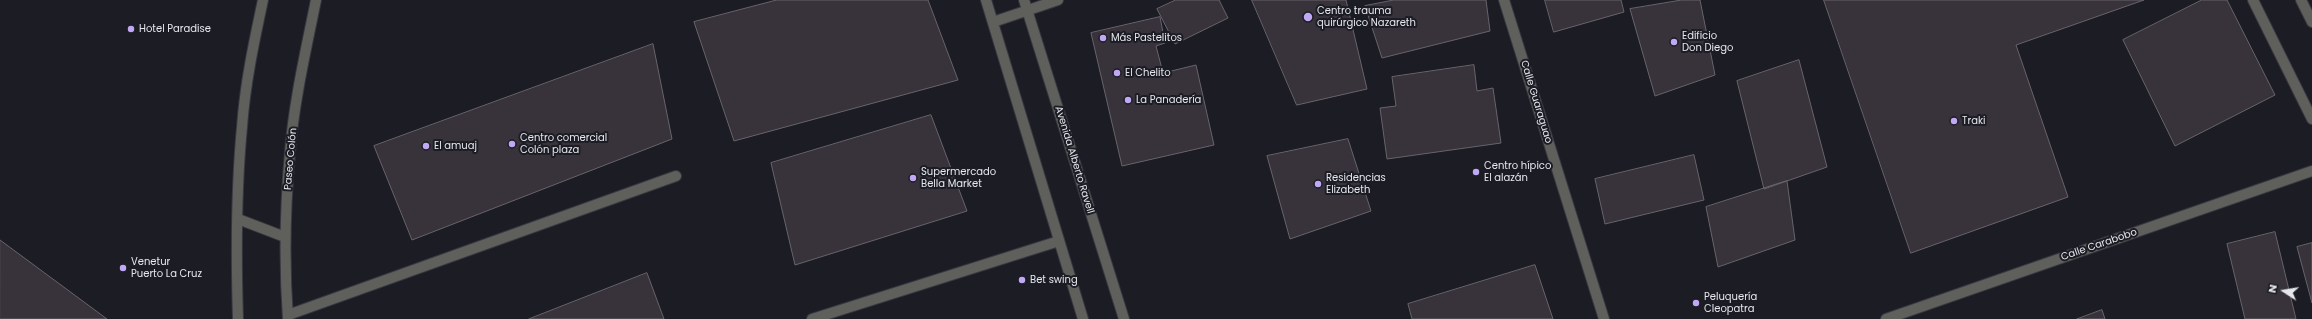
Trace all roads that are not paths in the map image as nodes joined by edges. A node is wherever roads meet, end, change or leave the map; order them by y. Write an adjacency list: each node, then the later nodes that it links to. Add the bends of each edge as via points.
1 (263, 0): 15 (street, via 251,56 242,126)
2 (316, 0): 16 (street, Paseo Colón, via 300,76 290,152)
3 (986, 0): 10 (street)
4 (1024, 0): 9 (street, Avenida Alberto Ravell)
5 (1058, 0): 9 (street)
6 (1504, 0): 23 (street, Calle Guaraguao)
7 (2253, 0): 12 (street)
8 (2301, 0): 11 (street)
9 (1027, 11): 10 (street); 22 (street, Avenida Alberto Ravell)
10 (992, 22): 17 (street)
11 (2312, 22)
12 (2312, 119)
13 (2312, 171): 24 (street, Calle Carabobo)
14 (676, 176): 18 (street)
15 (238, 219): 16 (street); 19 (street)
16 (285, 237): 18 (street, Paseo Colón)
17 (1059, 241): 20 (street); 21 (street)
18 (288, 317)
19 (238, 319)
20 (812, 319)
21 (1083, 319)
22 (1124, 319)
23 (1604, 319)
24 (1886, 319)

